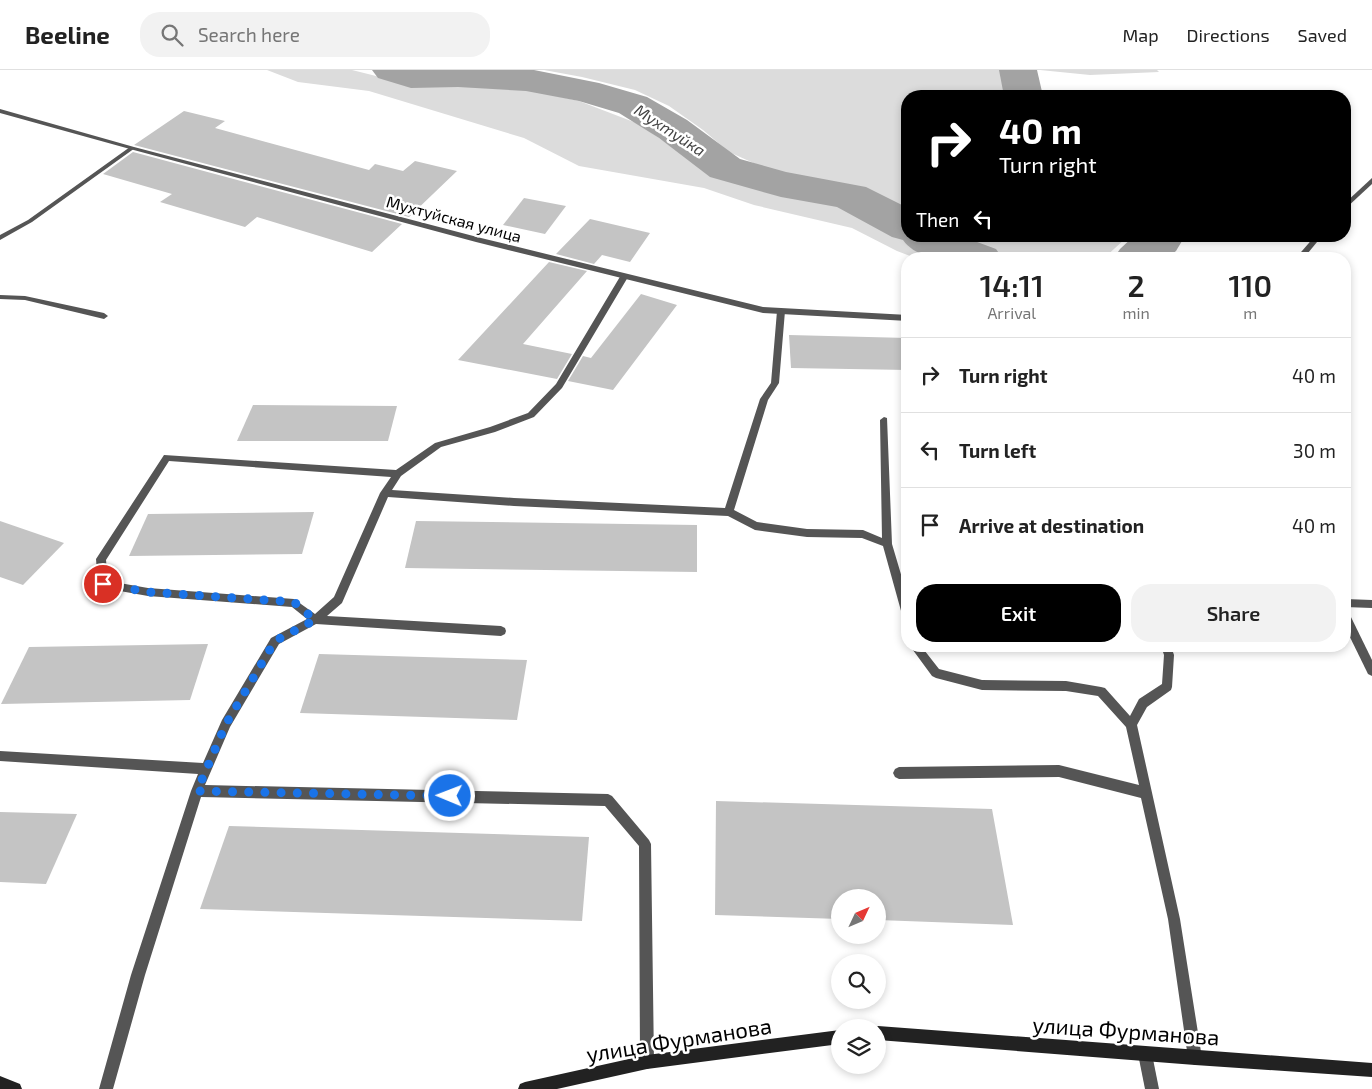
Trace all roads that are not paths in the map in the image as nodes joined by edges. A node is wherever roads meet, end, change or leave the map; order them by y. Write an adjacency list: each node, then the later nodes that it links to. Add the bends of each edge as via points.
1 (0, 111): 2 (street, Мухтуйская улица)
2 (132, 148): 5 (street, via 30,221); 8 (street, Мухтуйская улица)
3 (1372, 180): 4 (street)
4 (1351, 201)
5 (0, 238)
6 (1314, 242): 7 (street)
7 (1305, 252)
8 (624, 277): 10 (street, Мухтуйская улица, via 763,310); 14 (street, via 559,386 531,415 438,445)
9 (0, 297): 11 (street, via 25,298)
10 (781, 311): 12 (street, Мухтуйская улица); 16 (street, via 775,383 764,399)
11 (104, 316)
12 (901, 318)
13 (884, 420): 17 (street)
14 (398, 474): 15 (street); 21 (street, via 167,457 101,559 103,584 148,592 294,602)
15 (385, 493): 16 (street); 21 (street, via 338,600)
16 (729, 512): 17 (street, via 755,526 806,533 863,534)
17 (887, 544): 18 (street)
18 (901, 593)
19 (1351, 603): 20 (street)
20 (1372, 604)
21 (315, 620): 23 (street); 29 (street, via 275,641 226,724)
22 (1351, 628): 26 (street)
23 (501, 631)
24 (920, 652): 27 (street, via 936,672 982,686 1066,686 1101,692)
25 (1168, 652): 27 (street, via 1167,687 1143,703)
26 (1372, 671)
27 (1131, 725): 32 (street)
28 (0, 756): 29 (street)
29 (206, 769): 31 (street)
30 (899, 774): 32 (street, via 1059,771)
31 (197, 791): 37 (street, via 608,800 645,844); 39 (street, via 138,974)
32 (1146, 793): 36 (street, via 1174,919)
33 (886, 1034): 35 (main road, улица Фурманова)
34 (831, 1038): 37 (main road, улица Фурманова)
35 (1145, 1054): 36 (main road, улица Фурманова); 41 (street)
36 (1195, 1058): 38 (main road, улица Фурманова)
37 (647, 1062): 40 (main road, улица Фурманова)
38 (1372, 1070)
39 (106, 1089)
40 (525, 1089)
41 (1152, 1089)

